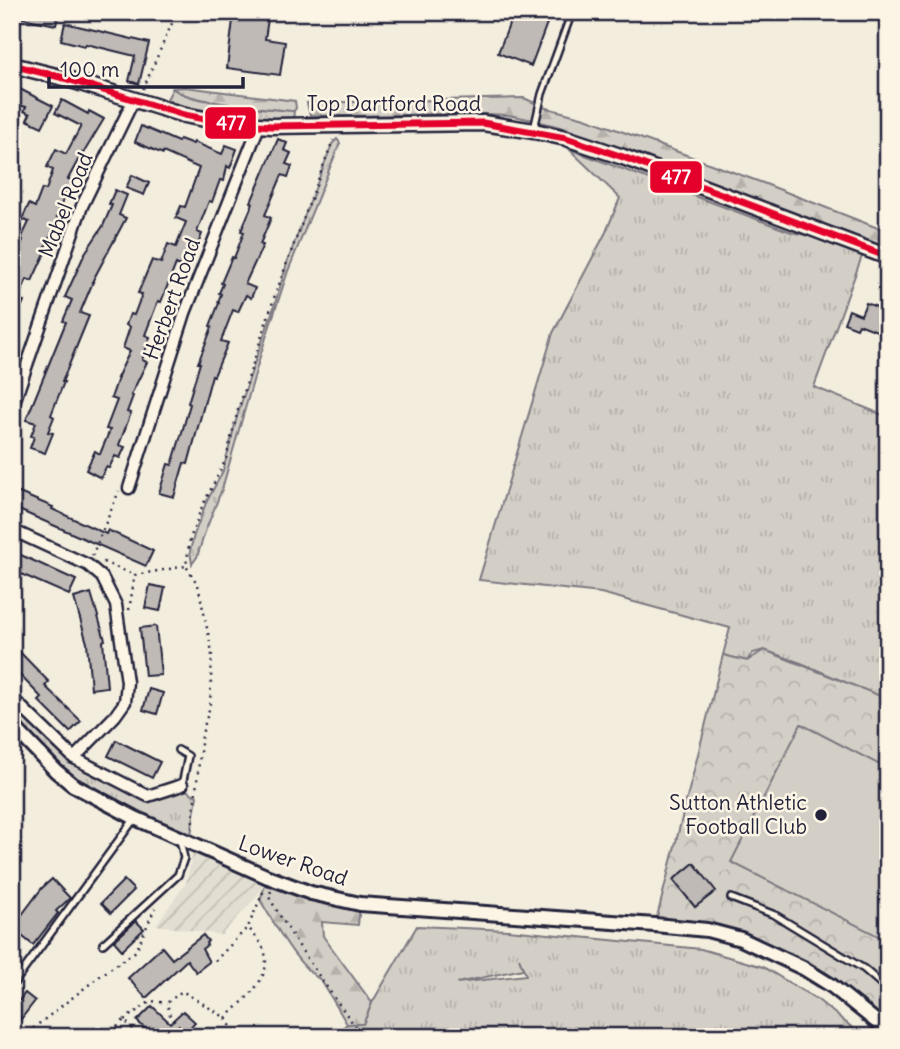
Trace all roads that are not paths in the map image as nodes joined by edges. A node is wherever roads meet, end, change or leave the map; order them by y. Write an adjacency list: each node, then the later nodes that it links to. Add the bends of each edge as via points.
1 (572, 12): 5 (lane, via 542,94)
2 (12, 65): 3 (main road, Top Dartford Road)
3 (136, 99): 4 (main road, Top Dartford Road, via 184,115); 7 (street, Mabel Road, via 82,206)
4 (259, 126): 5 (main road, Top Dartford Road, via 483,123); 8 (street, Herbert Road, via 185,313)
5 (534, 131): 6 (main road, Top Dartford Road, via 605,151)
6 (888, 257)
7 (12, 408)
8 (129, 488)
9 (12, 530): 13 (street, via 90,561 116,605 127,682 125,702)
10 (12, 698): 13 (street)
11 (12, 725): 15 (street, Lower Road, via 73,785)
12 (178, 750): 14 (lane, via 188,756)
13 (74, 758): 14 (street, via 148,796)
14 (182, 785)
15 (135, 818): 16 (street, Lower Road); 19 (lane)
16 (185, 839): 18 (lane, via 178,875); 21 (street, Lower Road, via 311,893 360,904 707,930 741,939 822,980)
17 (731, 898): 20 (lane, via 775,915 864,969)
18 (103, 943)
19 (12, 986)
20 (888, 990)
21 (888, 1031)

